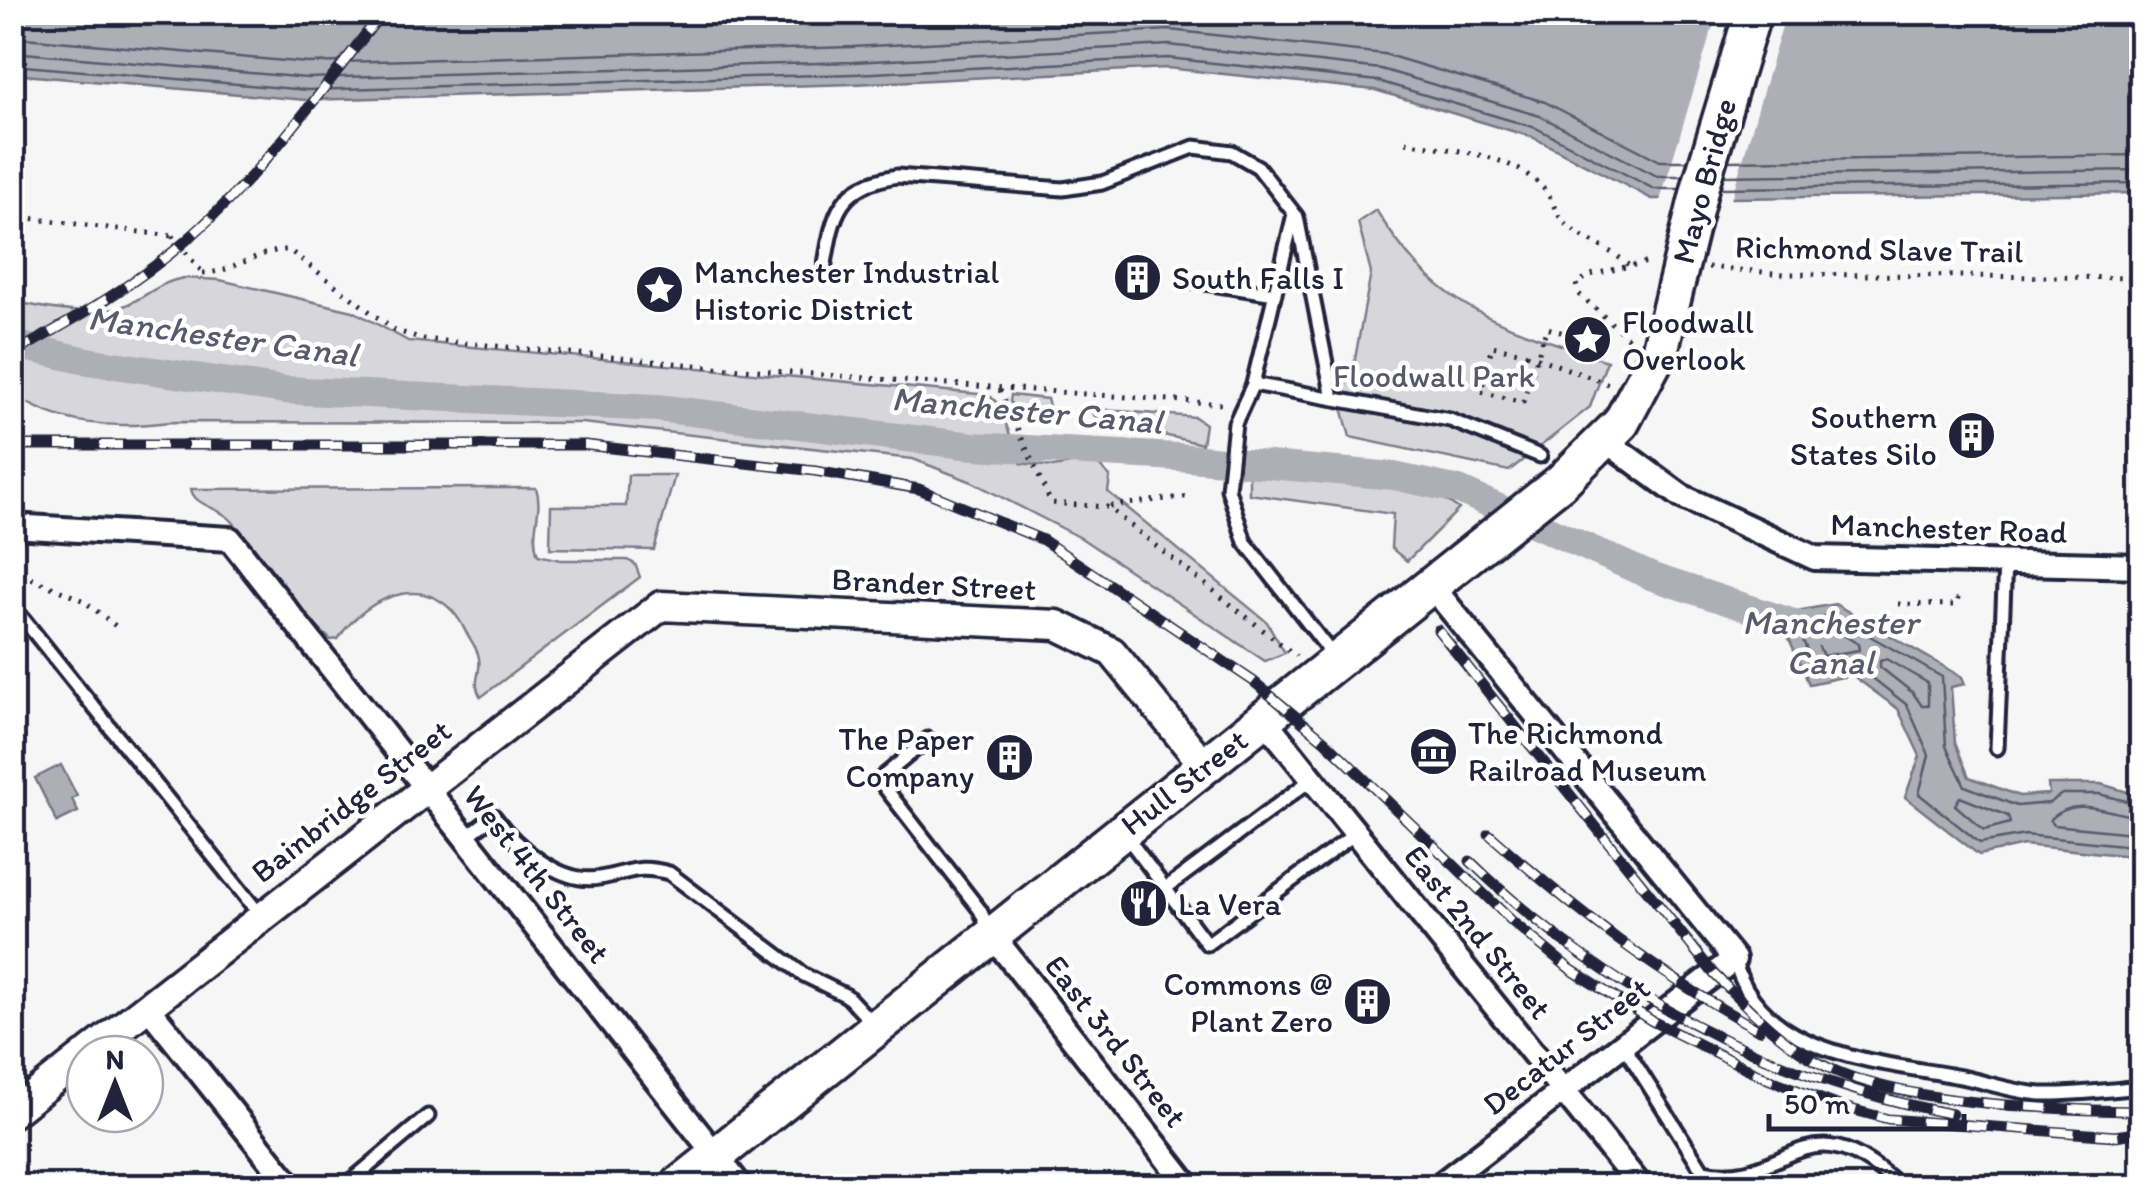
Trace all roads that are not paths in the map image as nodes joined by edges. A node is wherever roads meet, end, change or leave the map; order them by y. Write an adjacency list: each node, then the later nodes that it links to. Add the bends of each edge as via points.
1 (1753, 12): 6 (main road, Mayo Bridge, bridge)
2 (1294, 213): 3 (lane, via 1258,167 1212,146 1176,153 1102,184 1064,190 897,176 856,189 842,201); 5 (lane); 8 (lane)
3 (824, 270)
4 (1186, 280): 5 (lane)
5 (1275, 294): 7 (lane)
6 (1644, 344): 9 (main road, Hull Street, via 1632,406)
7 (1254, 384): 8 (lane); 17 (lane, via 1235,423 1228,489 1245,542)
8 (1333, 398): 10 (lane, via 1450,420)
9 (1606, 441): 10 (main road, Hull Street); 12 (street, Manchester Road, via 1681,496 1815,558)
10 (1551, 469): 14 (main road, Hull Street, via 1477,549)
11 (12, 526): 23 (street, West 4th Street, via 230,539)
12 (2005, 562): 13 (street, Manchester Road); 20 (lane)
13 (2142, 566)
14 (1432, 585): 17 (main road, Hull Street); 30 (street)
15 (12, 605): 28 (lane)
16 (661, 606): 21 (street, Brander Street, via 1056,625 1112,652); 23 (street, Bainbridge Street)
17 (1337, 661): 18 (main road, Hull Street)
18 (1264, 719): 21 (main road, Hull Street); 22 (street, East 2nd Street)
19 (928, 740): 29 (lane, via 878,780 980,910)
20 (1996, 748)
21 (1204, 765): 24 (main road, Hull Street)
22 (1312, 779): 25 (street, East 2nd Street); 27 (lane)
23 (426, 785): 26 (street, West 4th Street); 28 (street, Bainbridge Street)
24 (1122, 831): 27 (lane); 29 (main road, Hull Street)
25 (1356, 833): 27 (lane, via 1207,944); 37 (street, East 2nd Street)
26 (466, 837): 32 (lane, via 494,816 510,839 569,877 596,879 641,866 668,873 804,975 847,996); 40 (street, West 4th Street)
27 (1166, 888)
28 (261, 916): 31 (street, Bainbridge Street)
29 (992, 935): 32 (main road, Hull Street); 45 (street, East 3rd Street)
30 (1734, 959): 34 (street, Decatur Street); 36 (lane, via 1740,983 1779,1021 1798,1037 1846,1056 2039,1094)
31 (148, 1006): 33 (street, Bainbridge Street); 41 (street)
32 (876, 1028): 40 (main road, Hull Street)
33 (113, 1034)
34 (1622, 1044): 37 (street, Decatur Street); 48 (lane, via 1703,1171 1722,1175 1756,1167 1807,1145 1872,1160)
35 (65, 1071): 38 (street, Bainbridge Street)
36 (2142, 1087)
37 (1563, 1088): 46 (street, Decatur Street); 47 (street, East 2nd Street)
38 (12, 1113)
39 (428, 1116): 42 (lane)
40 (716, 1156): 43 (main road, Hull Street); 44 (street, West 4th Street)
41 (290, 1186)
42 (345, 1186)
43 (678, 1186)
44 (740, 1186)
45 (1188, 1186)
46 (1440, 1186)
47 (1640, 1186)
48 (1899, 1186)

